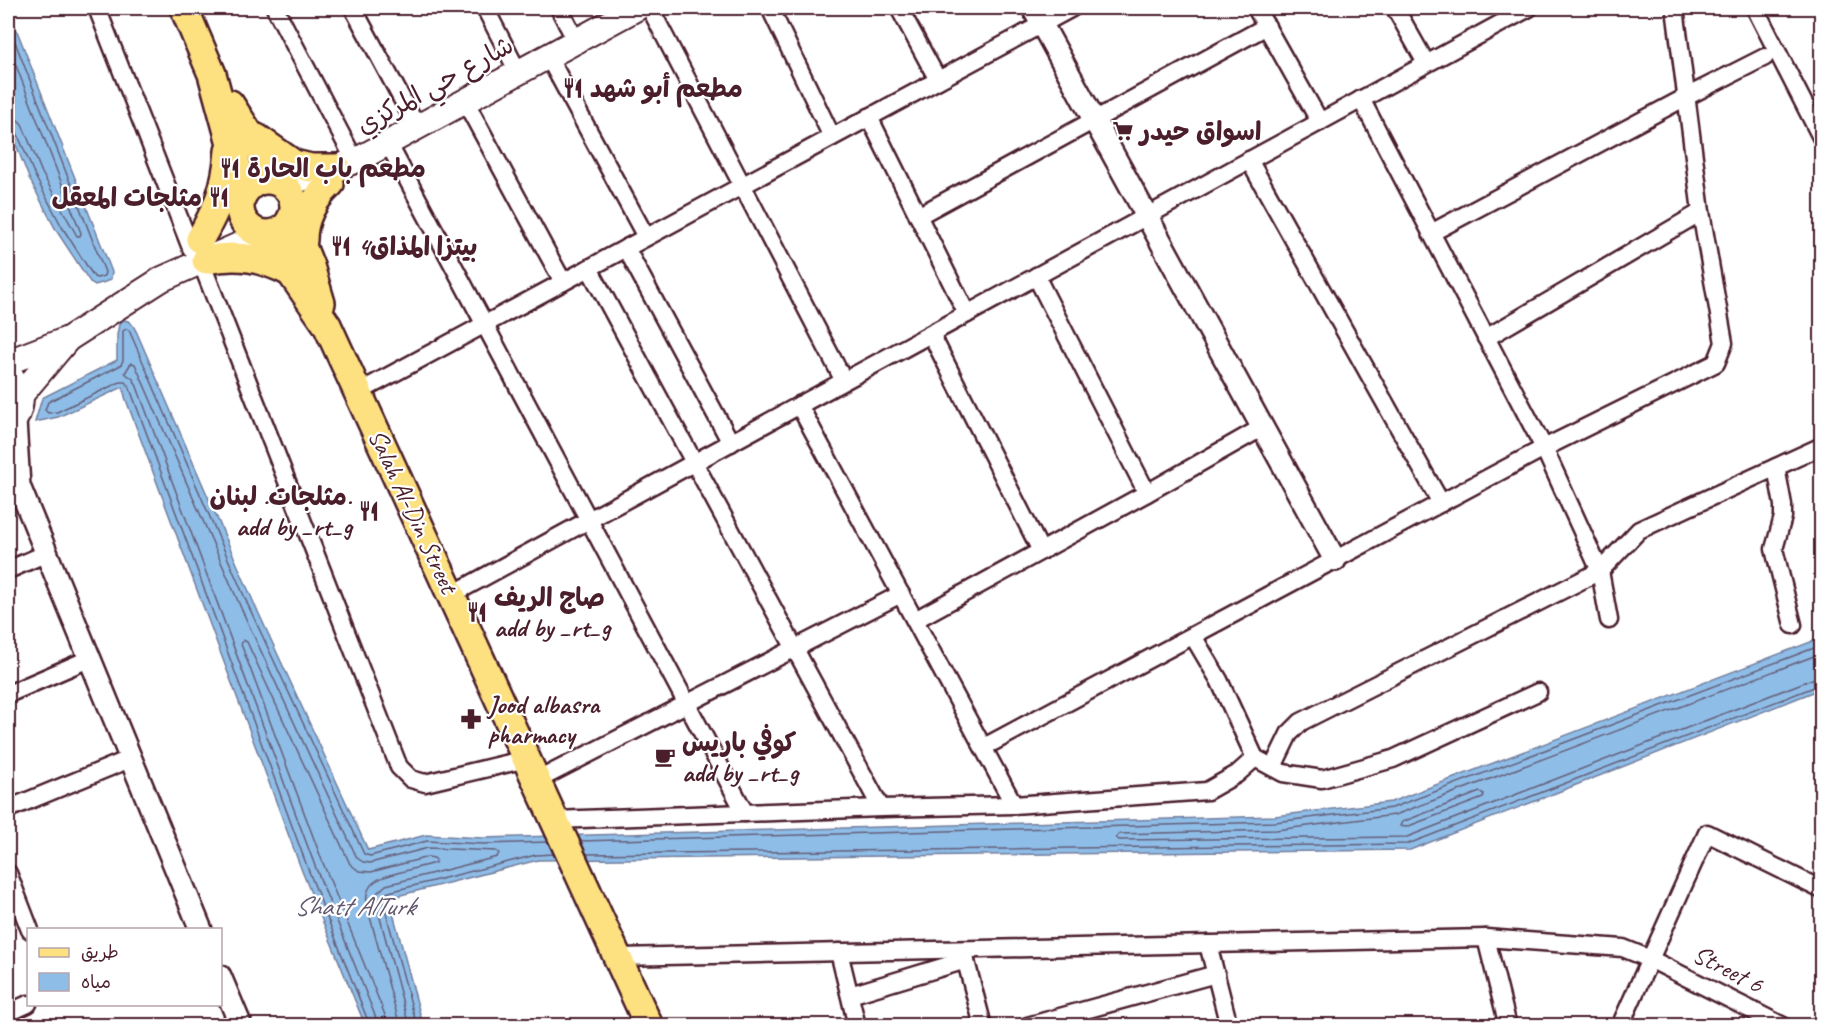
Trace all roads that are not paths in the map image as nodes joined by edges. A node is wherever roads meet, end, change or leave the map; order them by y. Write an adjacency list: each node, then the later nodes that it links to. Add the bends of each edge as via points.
1 (97, 8): 49 (street)
2 (184, 8): 32 (main road, Salah Al-Din Street)
3 (274, 8): 37 (street)
4 (353, 8): 31 (street)
5 (485, 8): 23 (street)
6 (559, 8): 19 (street)
7 (637, 8): 19 (main road, شارع حي المركزي)
8 (650, 8): 38 (street)
9 (770, 8): 33 (street)
10 (899, 8): 24 (street)
11 (1072, 8): 17 (street)
12 (1256, 8): 18 (street)
13 (1395, 8): 22 (street)
14 (1529, 8): 22 (street)
15 (1675, 8): 25 (street)
16 (1755, 8): 34 (street)
17 (1037, 16): 24 (street); 29 (street)
18 (1267, 26): 29 (street); 30 (street)
19 (576, 41): 20 (main road, شارع حي المركزي)
20 (548, 56): 23 (main road, شارع حي المركزي); 46 (street)
21 (1765, 57): 25 (street)
22 (1426, 63): 26 (street)
23 (518, 72): 27 (main road, شارع حي المركزي)
24 (938, 80): 28 (street)
25 (1686, 97): 41 (street); 44 (street)
26 (1361, 99): 30 (street); 44 (street)
27 (465, 101): 31 (main road, شارع حي المركزي); 53 (street)
28 (869, 117): 33 (street); 42 (street)
29 (1095, 120): 42 (street); 43 (street)
30 (1320, 122): 36 (street)
31 (417, 128): 35 (main road, شارع حي المركزي)
32 (238, 133): 37 (main road, via 294,164); 39 (main road, Salah Al-Din Street); 40 (main road, Salah Al-Din Street, via 265,158); 49 (main road, via 224,190)
33 (832, 137): 38 (street)
34 (1821, 139)
35 (388, 143): 37 (main road, شارع حي المركزي); 55 (street)
36 (1249, 160): 43 (street); 75 (street)
37 (341, 171): 40 (main road, شارع حي المركزي); 47 (main road, via 309,212)
38 (742, 185): 46 (street); 62 (street)
39 (243, 192): 40 (main road, via 255,181 270,179); 45 (main road, via 239,208 244,223); 49 (main road)
40 (286, 199): 45 (main road, via 280,231); 47 (main road, Salah Al-Din Street)
41 (1701, 212): 58 (street); 70 (street, via 1724,343 1716,363)
42 (918, 216): 54 (street)
43 (1147, 216): 52 (street); 67 (street)
44 (1431, 233): 58 (street)
45 (264, 234): 49 (main road); 51 (main road, Salah Al-Din Street)
46 (646, 237): 48 (street)
47 (302, 247): 56 (main road, Salah Al-Din Street)
48 (627, 248): 50 (street); 68 (street)
49 (199, 252): 51 (main road, via 247,258); 59 (main road); 97 (street, via 399,767 411,779 425,783)
50 (589, 268): 53 (street); 71 (street)
51 (292, 273): 56 (main road, Salah Al-Din Street)
52 (1036, 276): 54 (street); 74 (street)
53 (563, 282): 55 (street)
54 (967, 314): 57 (street)
55 (485, 324): 63 (street); 76 (street)
56 (327, 325): 63 (main road, Salah Al-Din Street)
57 (931, 334): 62 (street); 77 (street)
58 (1486, 338): 70 (street)
59 (68, 339): 60 (main road); 64 (main road)
60 (8, 362)
61 (8, 373): 64 (main road)
62 (844, 381): 65 (street)
63 (359, 392): 83 (main road, Salah Al-Din Street)
64 (20, 396): 66 (main road, via 19,413)
65 (799, 405): 68 (street); 82 (street)
66 (11, 425): 73 (street)
67 (1263, 427): 74 (street); 79 (street)
68 (731, 443): 71 (street)
69 (1821, 446): 72 (street)
70 (1544, 448): 75 (street); 81 (street)
71 (695, 462): 76 (street); 88 (street)
72 (1776, 467): 81 (street, via 1639,530); 86 (street, via 1783,516 1773,549)
73 (13, 481): 78 (street)
74 (1147, 493): 77 (street)
75 (1441, 503): 79 (street)
76 (589, 520): 83 (street); 92 (street)
77 (1041, 551): 84 (street)
78 (47, 553): 80 (street); 89 (street)
79 (1335, 560): 87 (street)
80 (8, 570)
81 (1600, 571): 85 (street); 96 (street, via 1301,722 1289,734)
82 (901, 594): 84 (street); 88 (street)
83 (451, 595): 97 (main road, Salah Al-Din Street)
84 (915, 620): 93 (street)
85 (1610, 620)
86 (1793, 625)
87 (1193, 636): 93 (street); 95 (street, via 1219,680)
88 (795, 648): 92 (street); 99 (street)
89 (91, 658): 91 (street); 94 (street)
90 (1538, 692): 96 (street, via 1393,759 1322,779)
91 (8, 694)
92 (687, 704): 97 (street); 101 (street)
93 (984, 747): 98 (street)
94 (132, 758): 100 (street); 106 (street)
95 (1255, 758): 96 (street); 98 (street, via 1207,791)
96 (1273, 767)
97 (531, 770): 102 (main road, Salah Al-Din Street)
98 (1014, 805): 99 (street)
99 (881, 808): 101 (street)
100 (8, 809)
101 (745, 813): 102 (street)
102 (554, 820): 111 (main road, Salah Al-Din Street)
103 (8, 873): 105 (street)
104 (1821, 890): 112 (street, via 1707,832)
105 (29, 928)
106 (200, 928)
107 (1485, 938): 108 (street, Street 6); 112 (street, Street 6, via 1623,948); 118 (street)
108 (1208, 944): 110 (street, Street 6); 113 (street)
109 (839, 952): 110 (street, Street 6); 111 (street, Street 6); 115 (street)
110 (964, 955): 115 (street); 122 (street)
111 (617, 957): 120 (main road, Salah Al-Din Street)
112 (1650, 959): 125 (street); 126 (street, Street 6)
113 (1216, 974): 123 (street); 124 (street)
114 (222, 981): 119 (street)
115 (850, 995): 121 (street)
116 (27, 1004): 117 (street)
117 (8, 1013)
118 (1506, 1025)
119 (241, 1026)
120 (649, 1026)
121 (857, 1026)
122 (982, 1026)
123 (1027, 1026)
124 (1229, 1026)
125 (1620, 1026)
126 (1783, 1026)

